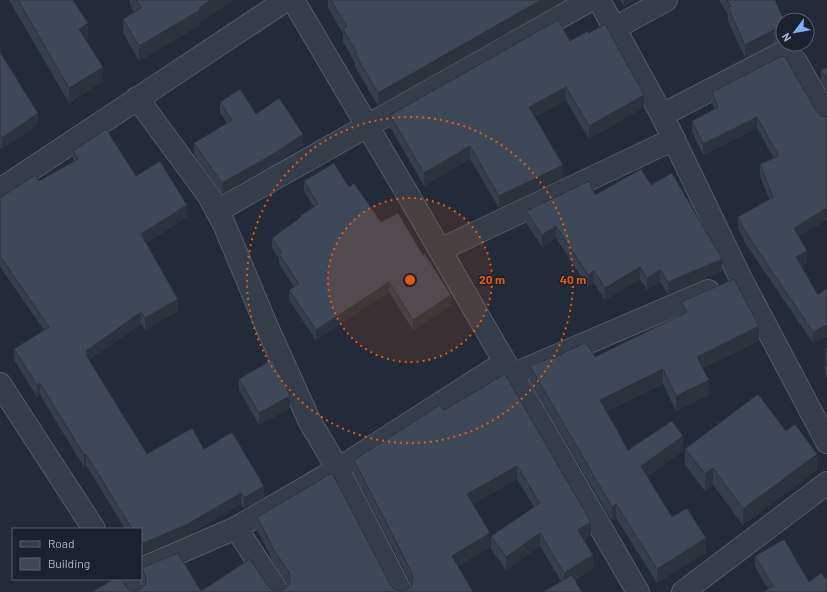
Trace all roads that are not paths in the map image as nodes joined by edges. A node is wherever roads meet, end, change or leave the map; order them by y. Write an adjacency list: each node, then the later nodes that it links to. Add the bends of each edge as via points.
1 (286, 0): 7 (street)
2 (293, 0): 10 (street)
3 (590, 0): 10 (street)
4 (599, 0): 6 (street)
5 (666, 0): 6 (street)
6 (615, 28): 8 (street)
7 (137, 98): 12 (street); 13 (street, via 209,196)
8 (662, 115): 9 (street, via 780,54 789,55 796,62); 11 (street)
9 (827, 116)
10 (368, 127): 13 (street); 14 (street)
11 (674, 139): 14 (street); 15 (street)
12 (0, 190)
13 (217, 211): 19 (street, via 310,422)
14 (440, 250): 16 (street)
15 (740, 277): 16 (street); 18 (street)
16 (508, 368): 19 (street); 28 (street)
17 (0, 384): 21 (street)
18 (827, 442)
19 (338, 469): 22 (street); 27 (street)
20 (827, 483): 29 (street)
21 (93, 528)
22 (236, 528): 23 (street); 26 (street)
23 (142, 569)
24 (127, 580): 25 (street)
25 (134, 592)
26 (278, 592)
27 (401, 592)
28 (638, 592)
29 (683, 592)

